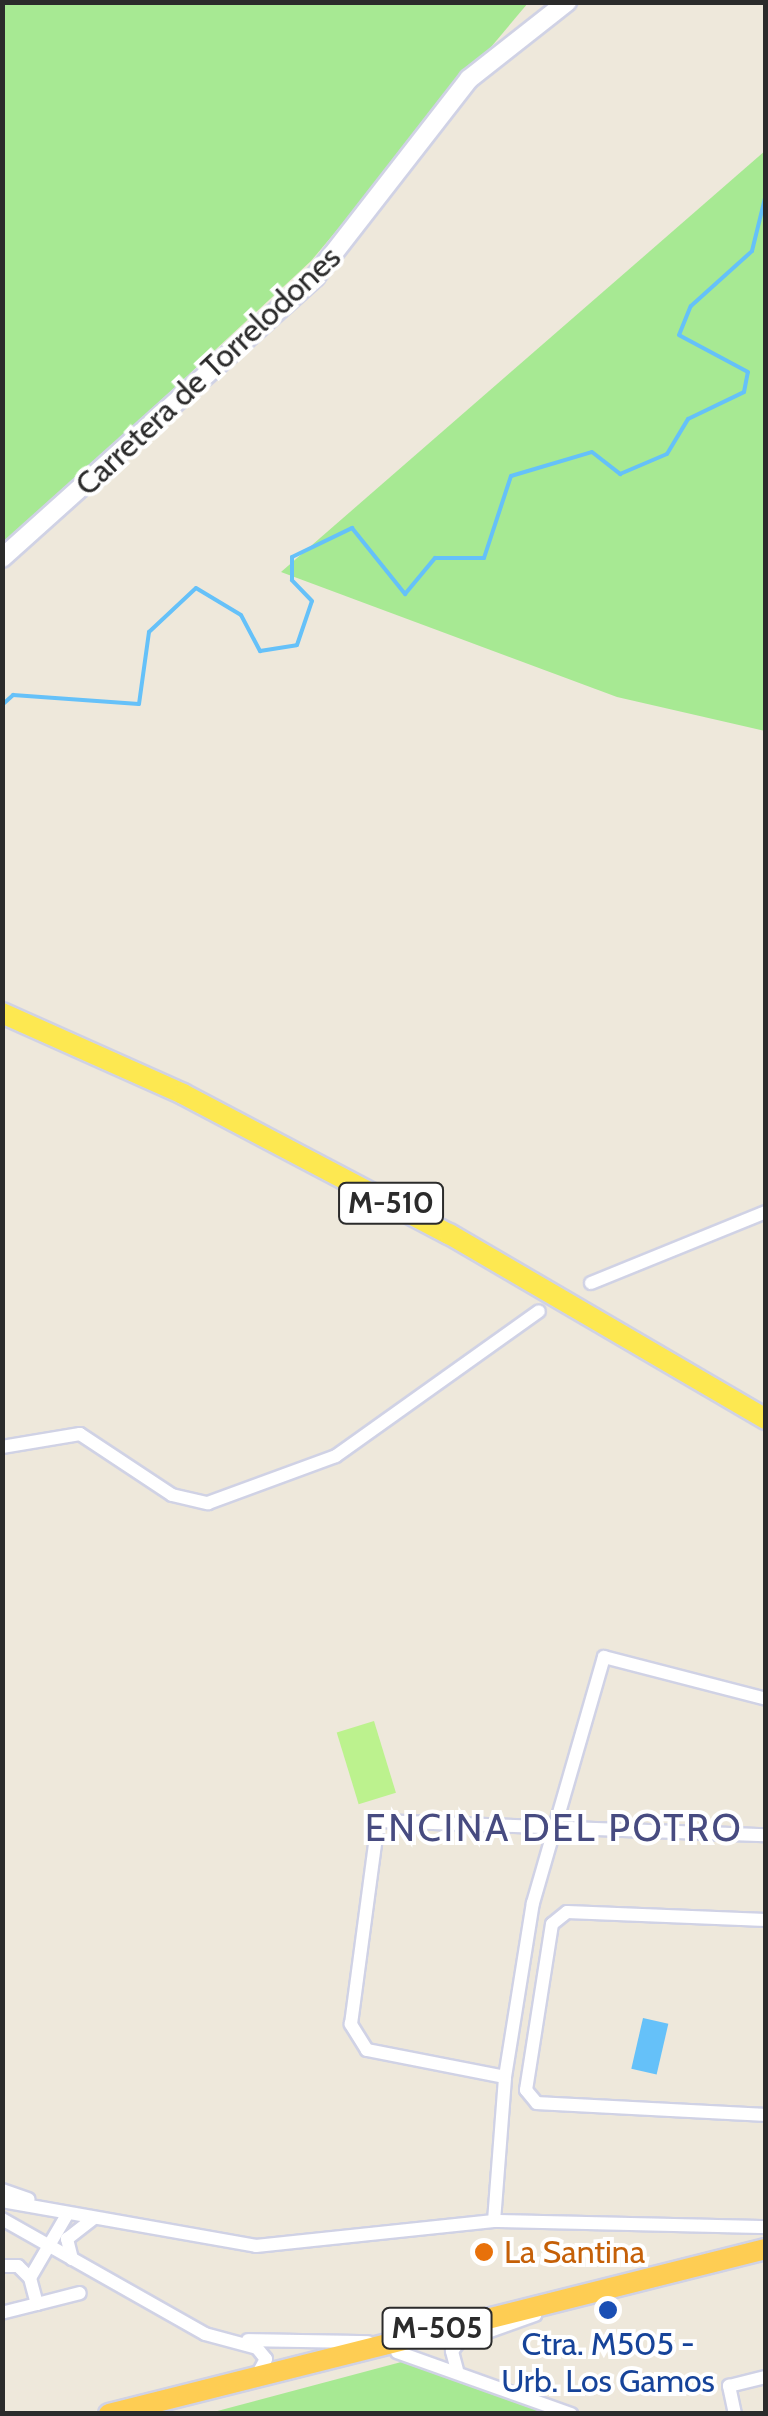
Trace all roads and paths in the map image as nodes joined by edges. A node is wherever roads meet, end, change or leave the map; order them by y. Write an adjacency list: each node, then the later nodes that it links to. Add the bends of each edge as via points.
1 (567, 2): 2 (main road, Carretera de Torrelodones, via 469,79 315,277)
2 (2, 558)
3 (2, 1013): 7 (main road, M-510, via 183,1094 450,1234)
4 (766, 1212): 5 (street)
5 (591, 1283)
6 (538, 1311): 8 (street, via 336,1456 208,1503 172,1495 80,1434)
7 (766, 1419)
8 (2, 1447)
9 (766, 1699): 10 (street, via 604,1657)
10 (556, 1828): 11 (street); 13 (street, via 533,1903); 13 (street, via 378,1821 351,2024 367,2050)
11 (766, 1835)
12 (766, 1920): 14 (street, via 567,1912 552,1924 526,2090 537,2104)
13 (505, 2077): 20 (street)
14 (766, 2115)
15 (2, 2190): 17 (street)
16 (2, 2201): 17 (street)
17 (68, 2214): 19 (street); 22 (street)
18 (2, 2219): 22 (street)
19 (93, 2219): 20 (street, via 256,2246); 23 (street, via 66,2239)
20 (494, 2221): 21 (street)
21 (766, 2227)
22 (52, 2248): 23 (street); 26 (street)
23 (72, 2259): 31 (street)
24 (764, 2259): 30 (highway, M-505); 32 (highway, M-505)
25 (2, 2266): 26 (street, via 18,2266)
26 (30, 2278): 28 (street)
27 (80, 2293): 28 (street)
28 (37, 2304): 29 (street)
29 (2, 2313)
30 (536, 2314): 32 (highway, M-505); 33 (street, via 459,2342 452,2351)
31 (226, 2340): 32 (street); 34 (street, via 261,2351 266,2360)
32 (389, 2347): 33 (street); 34 (highway, M-505); 37 (highway, M-505)
33 (457, 2370): 38 (street)
34 (257, 2374): 36 (highway, M-505)
35 (766, 2377): 39 (street, via 728,2386)
36 (109, 2414)
37 (156, 2414)
38 (570, 2414)
39 (735, 2414)

